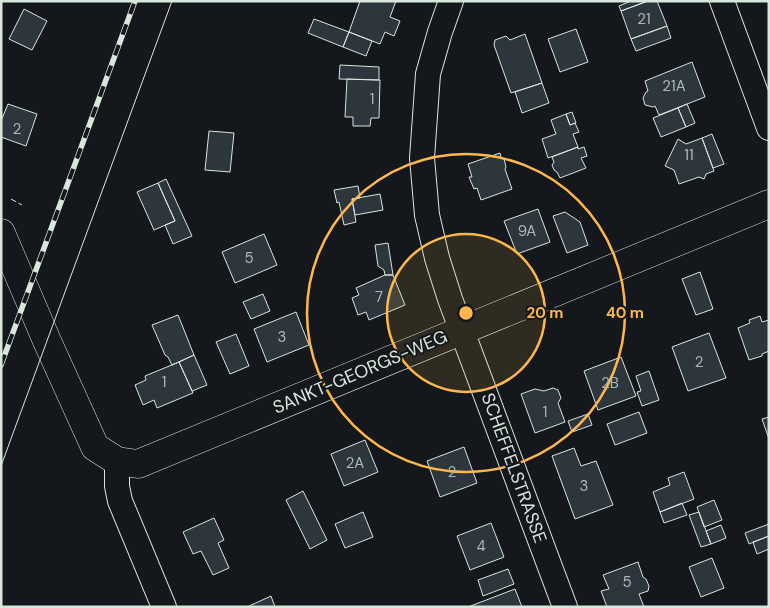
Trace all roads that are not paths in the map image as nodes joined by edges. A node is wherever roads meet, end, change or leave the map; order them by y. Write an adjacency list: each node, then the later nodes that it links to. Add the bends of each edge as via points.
1 (451, 1): 6 (street, SCHEFFELSTRASSE, via 428,74 422,158 427,215 437,258)
2 (722, 1): 3 (street)
3 (769, 128)
4 (769, 204): 6 (street, SANKT-GEORGS-WEG)
5 (1, 233): 7 (street, via 96,447)
6 (463, 330): 7 (street, SANKT-GEORGS-WEG, via 138,464); 9 (street, SCHEFFELSTRASSE)
7 (117, 461): 8 (street, via 120,501)
8 (164, 607)
9 (566, 607)

